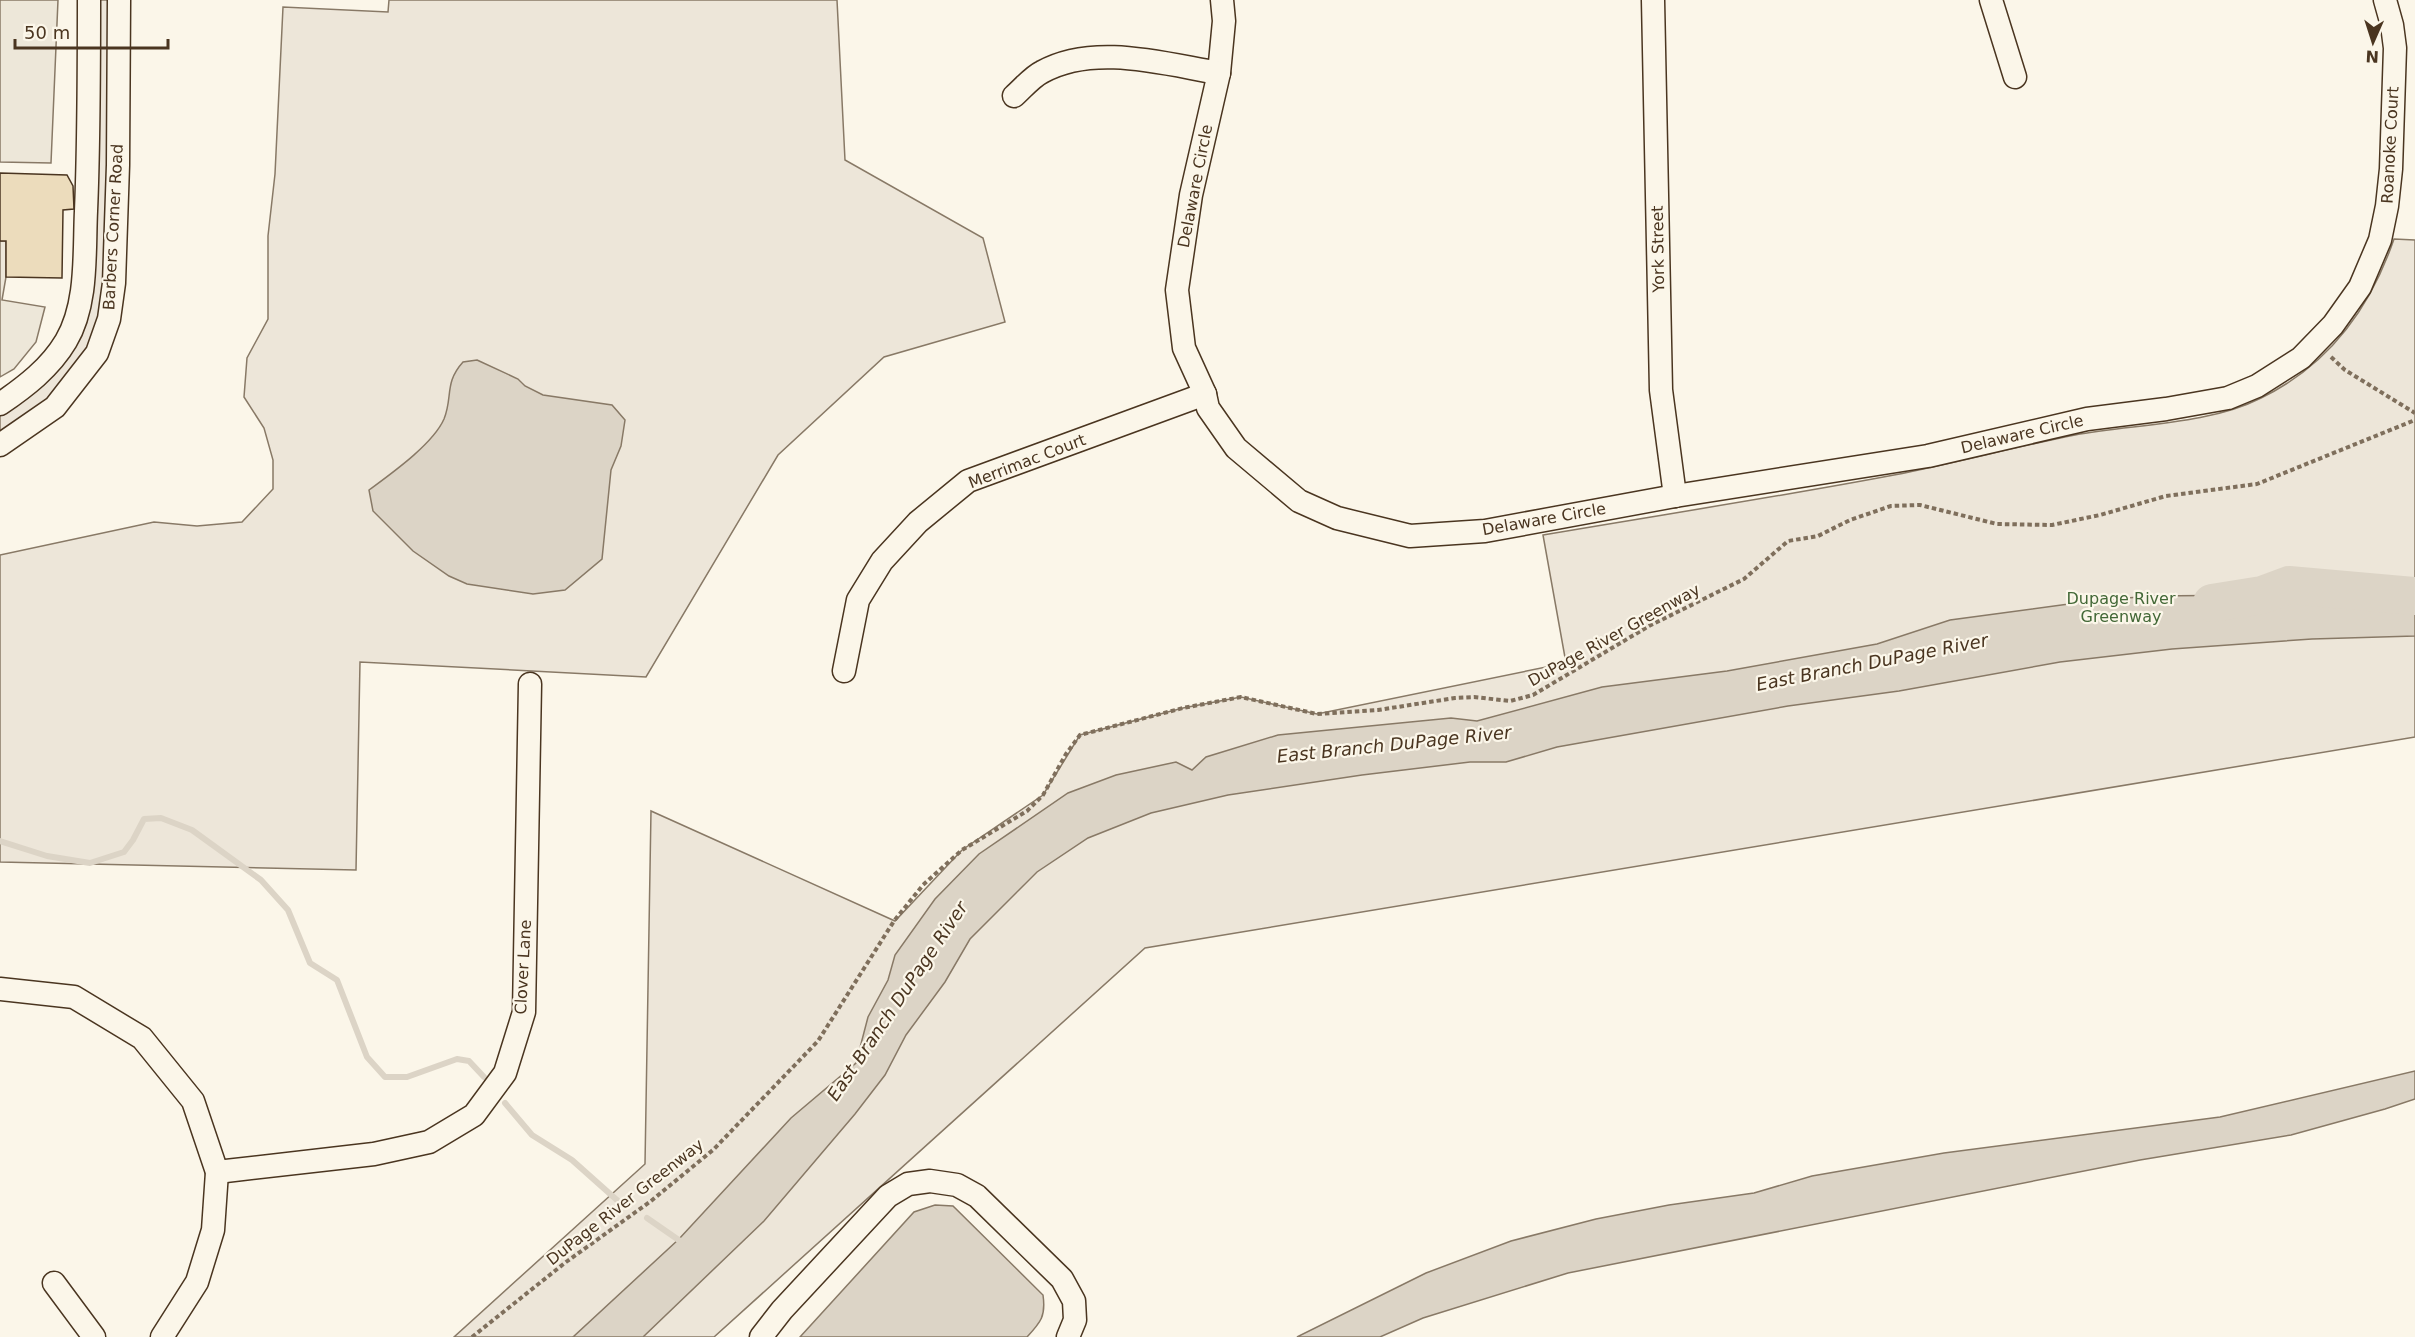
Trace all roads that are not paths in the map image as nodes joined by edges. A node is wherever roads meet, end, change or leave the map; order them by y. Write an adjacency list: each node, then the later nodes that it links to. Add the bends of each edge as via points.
1 (89, 0): 12 (street, Barbers Corner Road, via 88,175 83,280 77,312 66,341 30,384)
2 (119, 0): 13 (street, Barbers Corner Road, via 118,165 109,319 97,353 55,407)
3 (1222, 0): 7 (street, Delaware Circle)
4 (1653, 0): 14 (street, York Street, via 1661,390)
5 (1991, 0): 8 (street)
6 (2385, 0): 10 (street, Roanoke Court, via 2395,48 2387,206 2380,240 2360,287)
7 (1219, 73): 9 (street, via 1121,58 1074,59 1041,72); 11 (street, Delaware Circle, via 1191,195 1177,290 1184,348)
8 (2015, 77)
9 (1014, 96)
10 (2317, 343): 14 (street, Delaware Circle, via 2280,373 2228,398 2087,419 1928,456)
11 (1205, 394): 14 (street, Delaware Circle, via 1209,408 1236,448 1299,501 1337,518 1410,536 1485,531); 15 (street, Merrimac Court, via 968,481 918,522 882,561 858,600)
12 (0, 404)
13 (0, 445)
14 (1675, 496)
15 (844, 671)
16 (530, 684): 18 (street, Clover Lane, via 524,1012 505,1073 474,1115 429,1142 374,1154)
17 (0, 988): 18 (street, via 74,997 142,1038 193,1101)
18 (217, 1172): 21 (street, via 213,1230 197,1282)
19 (54, 1283): 20 (street)
20 (94, 1337)
21 (162, 1337)
22 (761, 1337): 23 (street, via 888,1196 908,1184 930,1181 957,1185 977,1196 1062,1279 1074,1300 1075,1320)
23 (1068, 1337)

